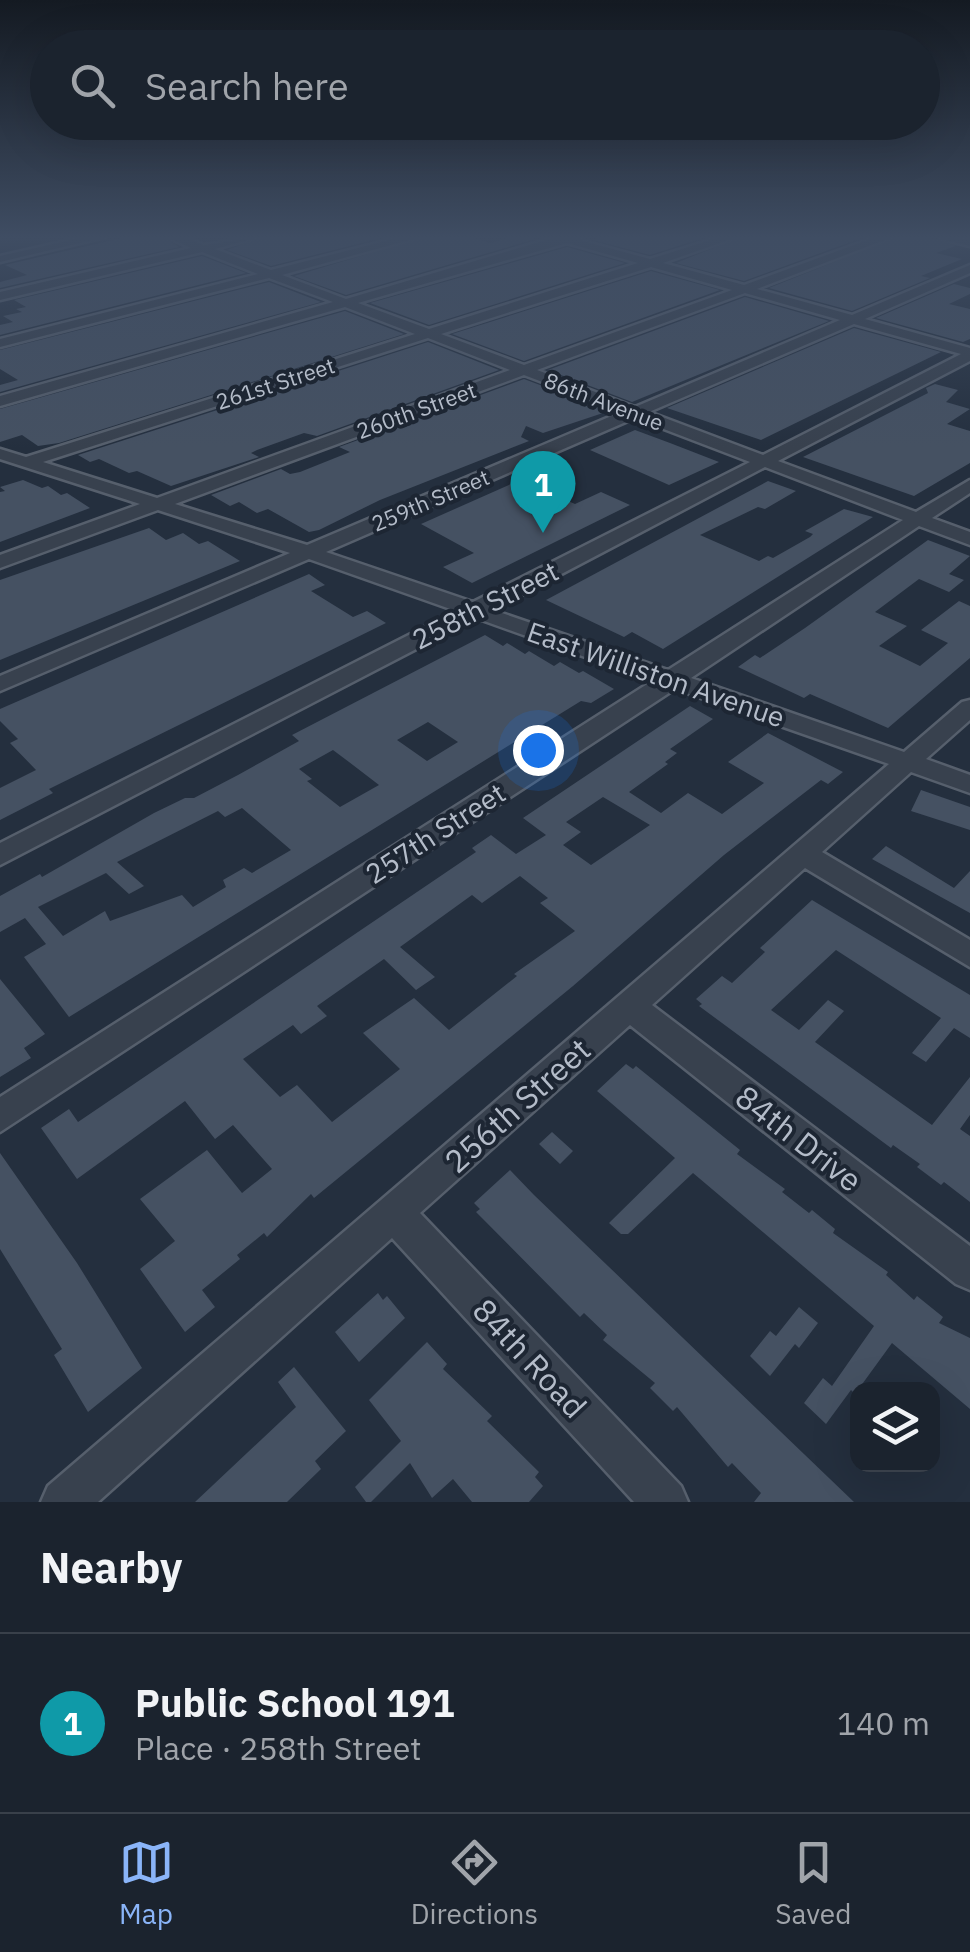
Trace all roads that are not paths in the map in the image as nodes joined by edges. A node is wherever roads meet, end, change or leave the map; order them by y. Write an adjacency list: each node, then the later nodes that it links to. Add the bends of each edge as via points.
1 (141, 307): 10 (street)
2 (331, 307): 13 (street)
3 (356, 307): 9 (street, 86th Avenue)
4 (508, 307): 9 (street, 261st Street)
5 (698, 307): 12 (street, 260th Street)
6 (807, 307): 8 (street)
7 (879, 307): 8 (street, 259th Street)
8 (851, 319): 11 (street); 14 (street, 259th Street)
9 (426, 334): 12 (street, 86th Avenue); 17 (street, 261st Street)
10 (0, 343)
11 (970, 354): 16 (street, 258th Street)
12 (524, 370): 14 (street, 86th Avenue); 20 (street, 260th Street)
13 (0, 401)
14 (634, 412): 16 (street, 86th Avenue); 23 (street, 259th Street)
15 (0, 454): 17 (street, East Williston Avenue)
16 (764, 461): 21 (street, 86th Avenue); 25 (street, 258th Street)
17 (27, 462): 18 (street, 261st Street); 20 (street, East Williston Avenue)
18 (0, 471)
19 (970, 485): 21 (street, 257th Street)
20 (160, 504): 23 (street, East Williston Avenue); 24 (street, 260th Street)
21 (918, 519): 22 (street, 86th Avenue); 26 (street, 257th Street)
22 (970, 539)
23 (308, 552): 25 (street, East Williston Avenue); 27 (street, 259th Street)
24 (0, 562)
25 (475, 610): 26 (street, East Williston Avenue); 32 (street, 258th Street)
26 (672, 679): 29 (street, East Williston Avenue); 35 (street, 257th Street)
27 (0, 684)
28 (970, 708): 29 (street, 256th Street)
29 (908, 762): 30 (street, East Williston Avenue); 31 (street, 256th Street)
30 (970, 784)
31 (803, 854): 33 (street); 34 (street, 256th Street)
32 (0, 855)
33 (970, 954)
34 (629, 1006): 36 (street, 256th Street); 37 (street, 84th Drive)
35 (0, 1116)
36 (395, 1214): 38 (street, 256th Street); 39 (street, 84th Road)
37 (970, 1270)
38 (64, 1502)
39 (664, 1502)

